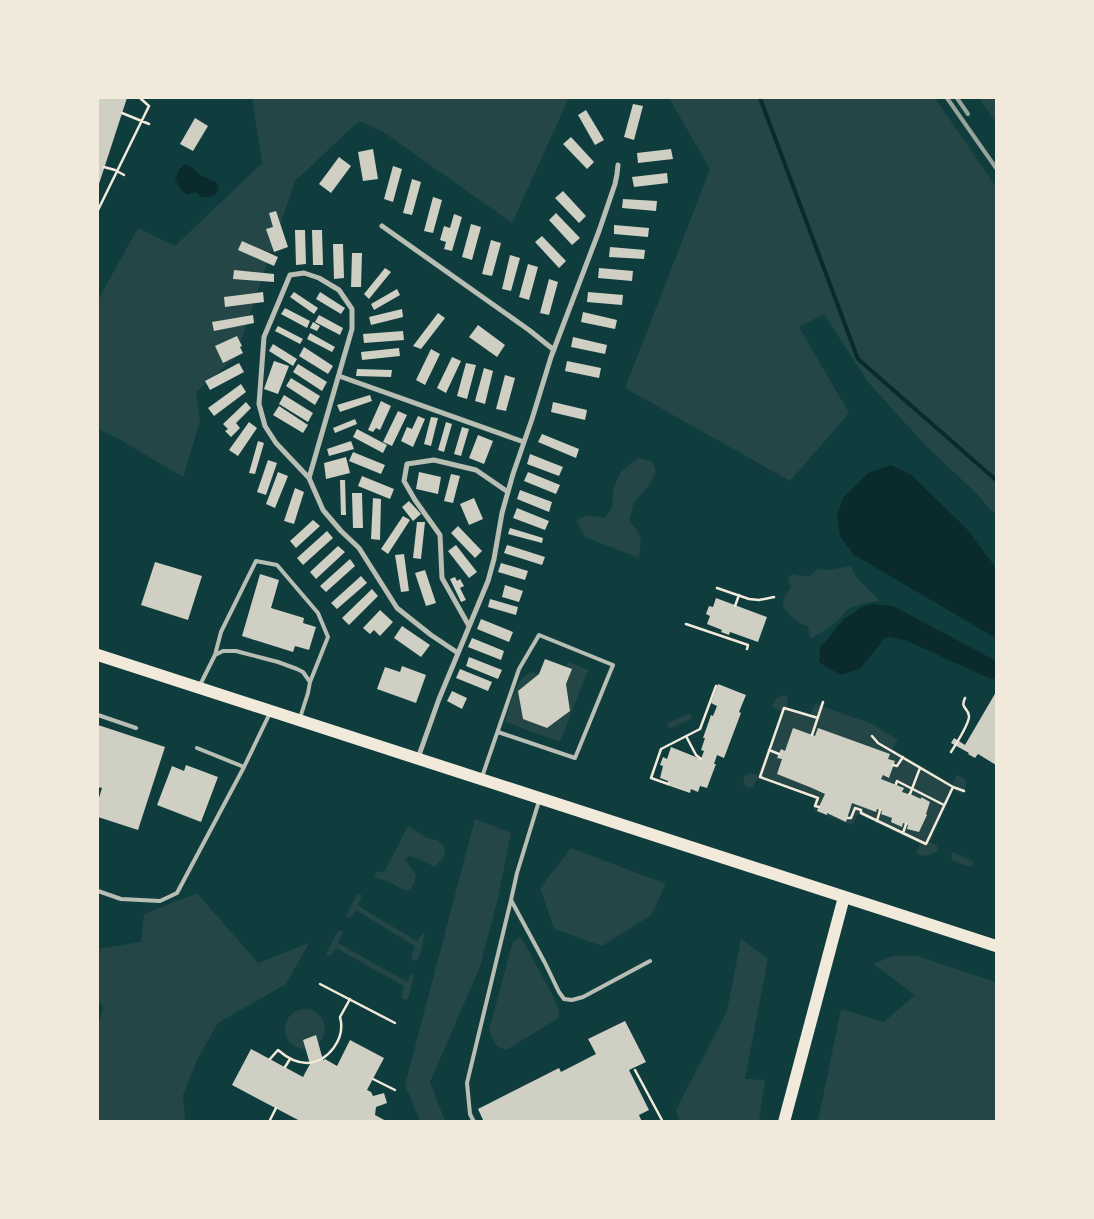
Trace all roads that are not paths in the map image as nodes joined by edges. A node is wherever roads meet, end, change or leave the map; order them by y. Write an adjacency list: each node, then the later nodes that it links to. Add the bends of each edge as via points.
1 (618, 165): 3 (street, via 615,184)
2 (382, 226): 3 (street)
3 (554, 350): 5 (street)
4 (339, 376): 5 (street); 6 (street); 6 (street, via 352,329 352,309 339,290 319,278 304,273 290,275 264,337 259,404 265,426 276,443)
5 (524, 442): 7 (street)
6 (309, 478): 9 (street, via 323,510 359,548 398,608)
7 (508, 492): 8 (street, via 488,581); 8 (street, via 476,470 434,460 407,464 404,481 440,535 442,578)
8 (468, 626): 9 (street)
9 (458, 653): 20 (street)
10 (98, 655): 13 (main road)
11 (215, 655): 12 (lane, via 236,651 278,662 303,672); 12 (lane, via 221,632 256,561 277,565 318,613 328,636); 13 (lane)
12 (310, 682): 16 (lane)
13 (198, 687): 14 (main road)
14 (271, 711): 16 (main road); 21 (lane)
15 (98, 715): 17 (lane)
16 (300, 720): 20 (main road)
17 (136, 728)
18 (498, 732): 18 (lane, via 519,669 539,635 613,664 575,758); 22 (lane)
19 (197, 748): 21 (lane)
20 (418, 759): 22 (main road)
21 (244, 767): 24 (lane, via 176,894 160,901 121,899)
22 (481, 779): 23 (main road)
23 (540, 798): 25 (main road); 26 (lane)
24 (98, 891)
25 (844, 897): 27 (main road); 30 (main road)
26 (511, 900): 28 (lane, via 564,998 583,997); 29 (lane, via 467,1083 470,1114)
27 (996, 946)
28 (650, 961)
29 (474, 1122)
30 (784, 1122)

